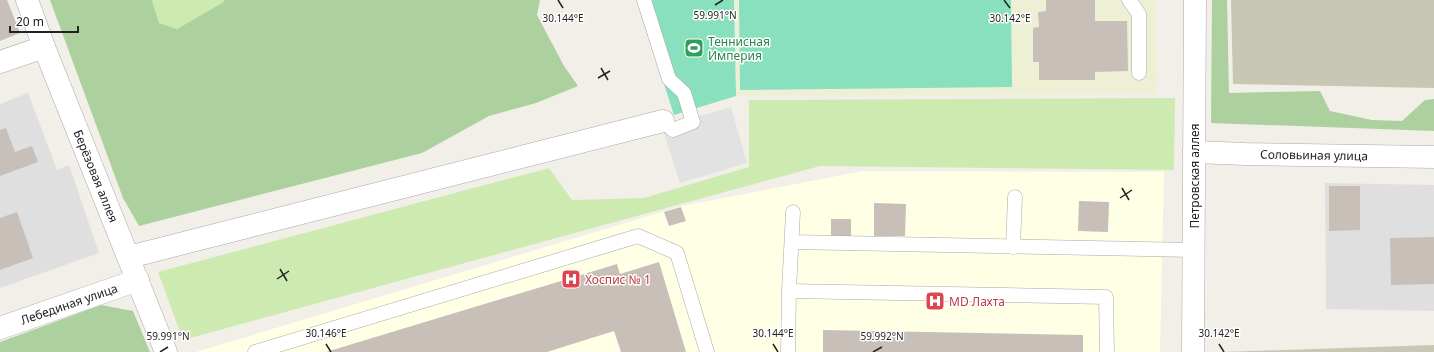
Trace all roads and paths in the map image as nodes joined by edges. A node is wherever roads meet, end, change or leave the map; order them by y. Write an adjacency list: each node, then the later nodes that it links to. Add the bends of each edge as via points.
1 (27, 0): 5 (street, Берёзовая аллея)
2 (644, 0): 8 (lane, via 669,79 684,93 693,122 673,130)
3 (1129, 0): 7 (lane, via 1139,14)
4 (1195, 0): 9 (street, Петровская аллея)
5 (44, 47): 6 (street); 16 (street, Берёзовая аллея)
6 (0, 62)
7 (1139, 73)
8 (663, 121): 16 (street)
9 (1194, 152): 10 (street, Соловьиная улица); 15 (street, Петровская аллея)
10 (1434, 158)
11 (1015, 197): 14 (lane)
12 (793, 212): 13 (lane)
13 (792, 242): 14 (lane); 18 (lane)
14 (1013, 247): 15 (lane)
15 (1194, 250): 25 (street, Петровская аллея)
16 (129, 257): 17 (street, Берёзовая аллея)
17 (138, 280): 19 (street, Лебединая улица); 20 (street, Берёзовая аллея)
18 (789, 291): 23 (lane); 24 (lane, via 1106,297)
19 (0, 328)
20 (166, 352)
21 (254, 352): 22 (lane, via 638,236 677,253)
22 (706, 352)
23 (788, 352)
24 (1107, 352)
25 (1193, 352)

